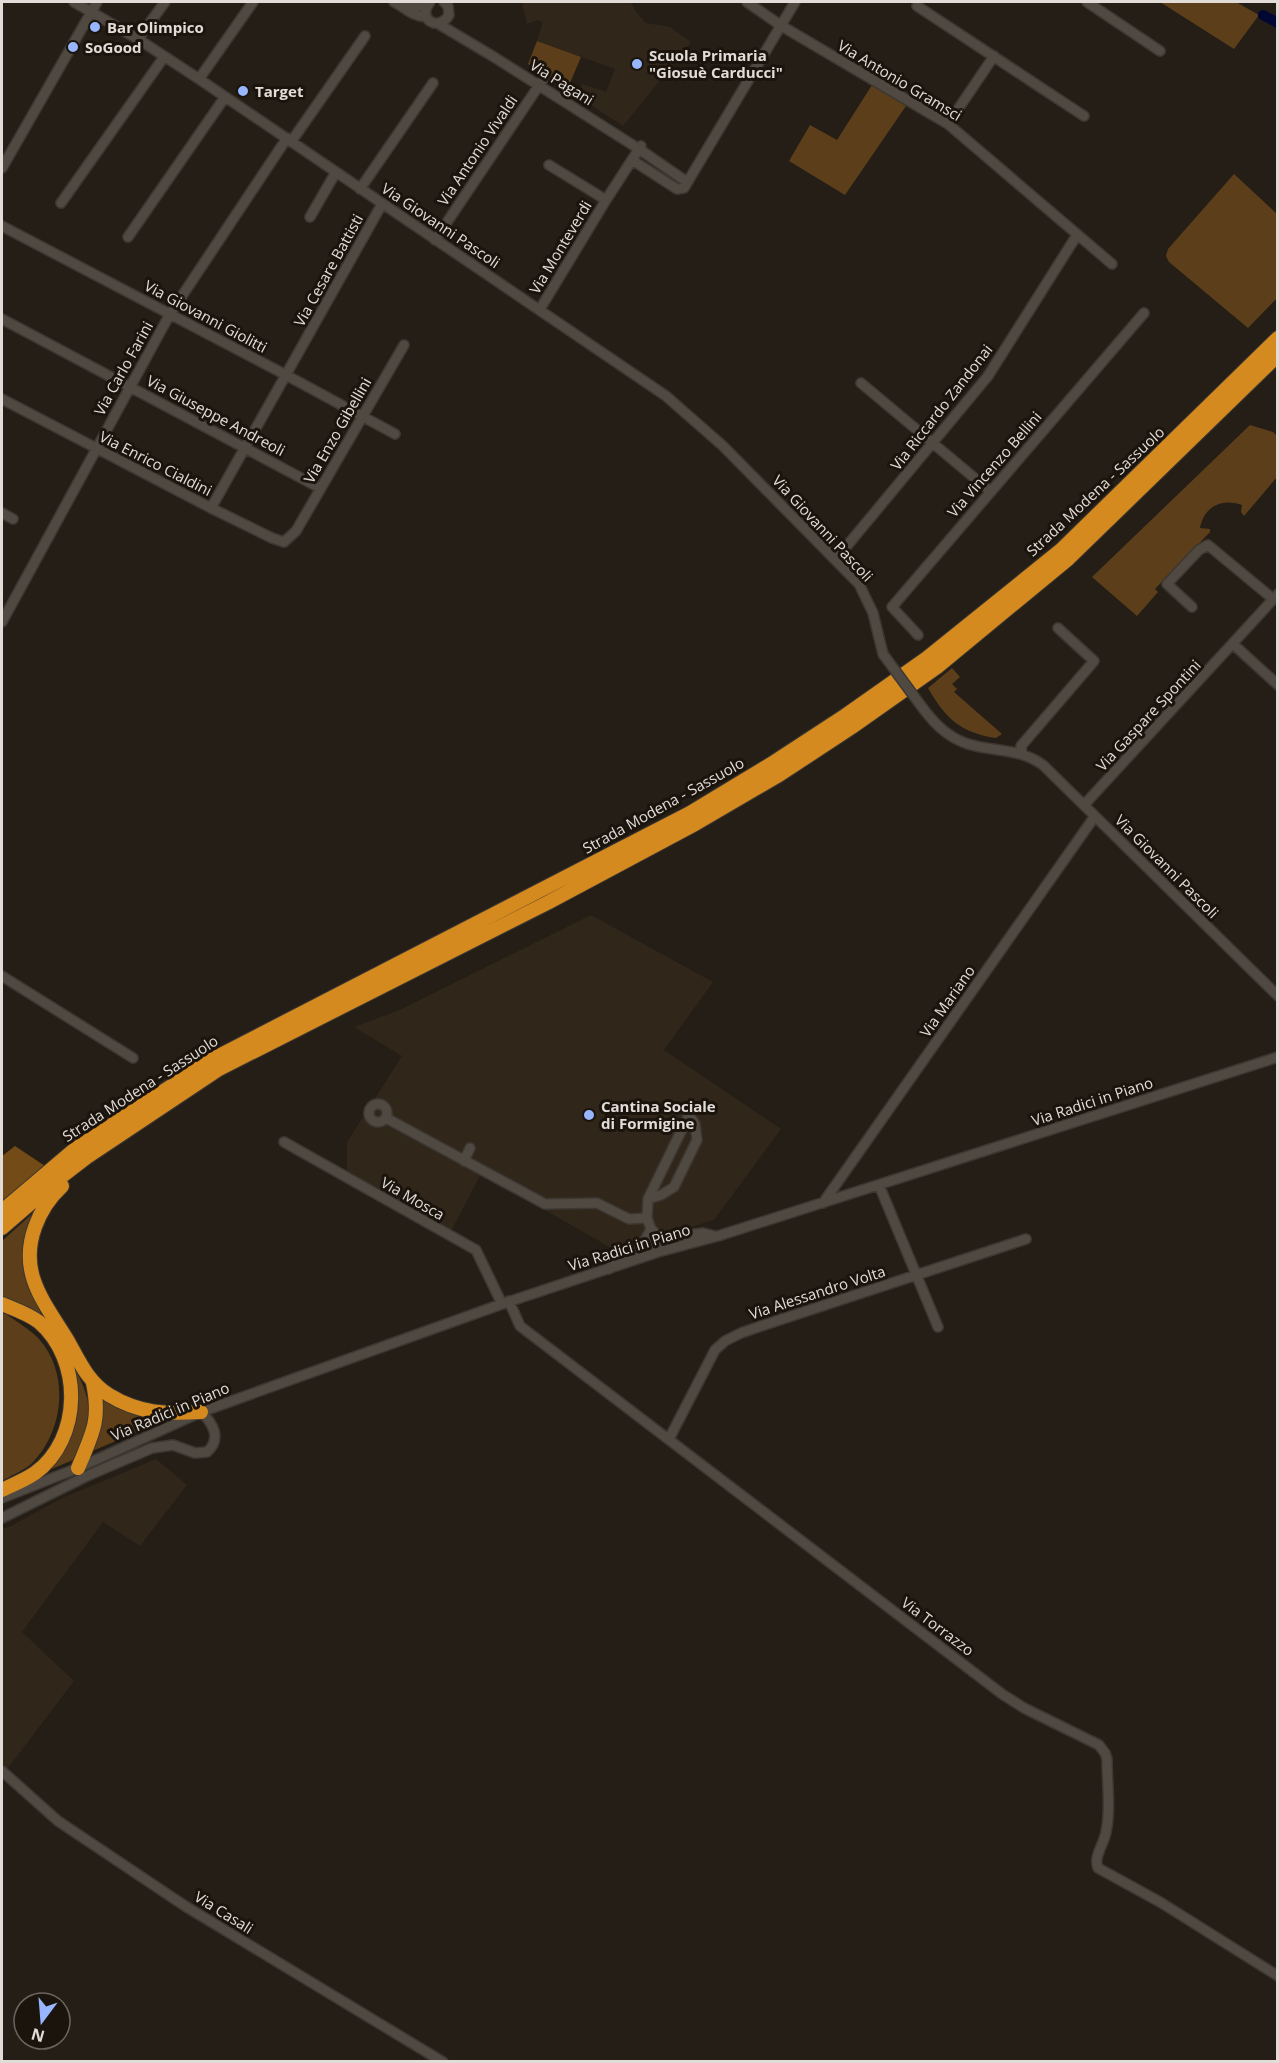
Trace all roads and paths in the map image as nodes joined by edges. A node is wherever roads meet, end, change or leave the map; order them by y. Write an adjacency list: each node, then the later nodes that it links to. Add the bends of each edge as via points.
1 (74, 2): 12 (street, Via Giovanni Pascoli)
2 (97, 2): 12 (street)
3 (165, 2): 19 (street)
4 (253, 2): 23 (street)
5 (444, 2): 14 (street, via 449,8)
6 (747, 2): 16 (street, Via Antonio Gramsci)
7 (795, 2): 16 (street)
8 (1087, 2): 20 (street)
9 (398, 4): 10 (street); 13 (street, via 409,13)
10 (428, 4): 13 (street)
11 (917, 6): 21 (street)
12 (91, 11): 19 (street, Via Giovanni Pascoli); 33 (street)
13 (426, 17): 15 (street)
14 (447, 18): 15 (street); 17 (street)
15 (437, 23): 17 (street, Via Pagani)
16 (780, 26): 28 (street, Via Antonio Gramsci); 35 (street)
17 (459, 35): 24 (street, Via Pagani)
18 (365, 36): 29 (street, Via Carlo Farini)
19 (138, 39): 22 (street, Via Giovanni Pascoli)
20 (1160, 51)
21 (994, 56): 27 (street); 28 (street)
22 (164, 57): 23 (street, Via Giovanni Pascoli); 38 (street)
23 (198, 79): 26 (street, Via Giovanni Pascoli)
24 (541, 82): 30 (street, Via Pagani); 44 (street, Via Antonio Vivaldi)
25 (433, 83): 36 (street)
26 (225, 97): 29 (street, Via Giovanni Pascoli); 43 (street)
27 (1084, 116)
28 (948, 124): 42 (street, Via Antonio Gramsci)
29 (289, 140): 34 (street, Via Giovanni Pascoli); 48 (street, Via Carlo Farini)
30 (640, 147): 31 (street); 35 (street, Via Pagani)
31 (632, 160): 35 (street, via 677,189 684,189); 37 (street, Via Monteverdi)
32 (549, 165): 37 (street, Via Monteverdi)
33 (2, 168)
34 (336, 172): 36 (street, Via Giovanni Pascoli); 40 (street)
35 (687, 182)
36 (360, 189): 39 (street, Via Giovanni Pascoli)
37 (606, 200): 46 (street, Via Monteverdi)
38 (61, 203)
39 (382, 204): 44 (street, Via Giovanni Pascoli); 53 (street, Via Cesare Battisti)
40 (310, 217)
41 (2, 226): 48 (street, Via Giovanni Giolitti)
42 (1077, 235): 45 (street, Via Antonio Gramsci); 59 (street, Via Riccardo Zandonai, via 988,376)
43 (128, 237)
44 (435, 240): 46 (street, Via Giovanni Pascoli)
45 (1112, 264)
46 (540, 309): 68 (street, Via Giovanni Pascoli, via 686,412)
47 (1144, 313): 63 (street, Via Vincenzo Bellini)
48 (170, 314): 53 (street, Via Giovanni Giolitti); 55 (street, Via Carlo Farini)
49 (2, 319): 55 (street, Via Giuseppe Andreoli)
50 (1278, 338): 91 (highway, Strada Modena - Sassuolo, via 1061,549 927,658 846,715 690,813 211,1059 75,1149)
51 (404, 345): 57 (street, Via Enzo Gibellini)
52 (1278, 355): 86 (highway, Strada Modena - Sassuolo, via 1068,559 937,667 852,727 695,824 219,1069)
53 (286, 375): 57 (street, Via Giovanni Giolitti); 60 (street, Via Cesare Battisti)
54 (861, 383): 59 (street)
55 (129, 387): 60 (street, Via Giuseppe Andreoli); 61 (street, Via Carlo Farini)
56 (2, 399): 61 (street, Via Enrico Cialdini)
57 (362, 416): 58 (street, Via Giovanni Giolitti); 62 (street, Via Enzo Gibellini)
58 (395, 434)
59 (933, 444): 63 (street); 68 (street, Via Riccardo Zandonai)
60 (245, 447): 62 (street, Via Giuseppe Andreoli); 64 (street, Via Cesare Battisti)
61 (95, 449): 64 (street, Via Enrico Cialdini); 71 (street, Via Carlo Farini)
62 (320, 488): 67 (street, Via Enzo Gibellini)
63 (990, 491): 73 (street, Via Vincenzo Bellini, via 892,607)
64 (211, 508): 67 (street, Via Enrico Cialdini, via 284,542)
65 (2, 513): 66 (street)
66 (13, 519)
67 (296, 531)
68 (836, 559): 76 (street, Via Giovanni Pascoli, bridge, via 860,584 867,598 883,654 938,726 970,745)
69 (1275, 596): 70 (street, Via Gaspare Spontini, via 1208,545 1167,584); 74 (street, Via Gaspare Spontini)
70 (1192, 607)
71 (2, 622)
72 (1058, 628): 76 (street, via 1094,661 1021,746)
73 (918, 635)
74 (1233, 644): 75 (street); 77 (street, Via Gaspare Spontini)
75 (1278, 685)
76 (1022, 753): 77 (street, Via Giovanni Pascoli, via 1043,765)
77 (1084, 805): 78 (street, Via Giovanni Pascoli)
78 (1095, 816): 80 (street, Via Giovanni Pascoli); 90 (street, Via Mariano)
79 (2, 976): 82 (street)
80 (1278, 996)
81 (1278, 1057): 88 (street, Via Radici in Piano)
82 (133, 1058)
83 (386, 1118): 87 (street)
84 (284, 1142): 100 (street, Via Mosca, via 476,1250)
85 (470, 1148): 87 (street)
86 (87, 1157): 93 (highway, Strada Modena - Sassuolo); 103 (highway, via 76,1174 41,1209 31,1240 29,1264 36,1286)
87 (464, 1161): 92 (street, via 545,1204 597,1203 629,1219)
88 (879, 1185): 90 (street, Via Radici in Piano); 99 (street)
89 (648, 1199): 89 (street, via 674,1187 697,1140 689,1115); 92 (street)
90 (823, 1203): 95 (street, Via Radici in Piano)
91 (2, 1211)
92 (647, 1218): 94 (street)
93 (2, 1228)
94 (651, 1229): 95 (street, via 667,1238 703,1233); 97 (street); 98 (street, via 640,1247 618,1258)
95 (718, 1236): 97 (street, Via Radici in Piano)
96 (1026, 1239): 99 (street, Via Alessandro Volta)
97 (658, 1252): 98 (street, Via Radici in Piano)
98 (609, 1269): 100 (street, Via Radici in Piano)
99 (916, 1276): 102 (street); 105 (street, Via Alessandro Volta, via 725,1341 710,1357)
100 (506, 1303): 104 (street, Via Radici in Piano); 105 (street, Via Torrazzo, via 520,1326)
101 (2, 1304): 107 (highway, via 39,1323 51,1338 68,1369 72,1395 68,1426 53,1455 35,1473)
102 (938, 1326)
103 (93, 1383): 104 (highway, via 134,1408 162,1414); 106 (highway, via 95,1427)
104 (201, 1412): 106 (street, Via Radici in Piano); 109 (street, via 212,1422 214,1432 214,1443 207,1452 195,1453 172,1445 152,1448)
105 (669, 1439): 111 (street, Via Torrazzo, via 1010,1700 1099,1745 1107,1760 1108,1814 1105,1840 1096,1859 1098,1868)
106 (78, 1468): 108 (street, Via Radici in Piano)
107 (2, 1490)
108 (2, 1498)
109 (2, 1518)
110 (2, 1771): 112 (street, Via Casali, via 58,1821 166,1893)
111 (1278, 1976)
112 (443, 2061)

